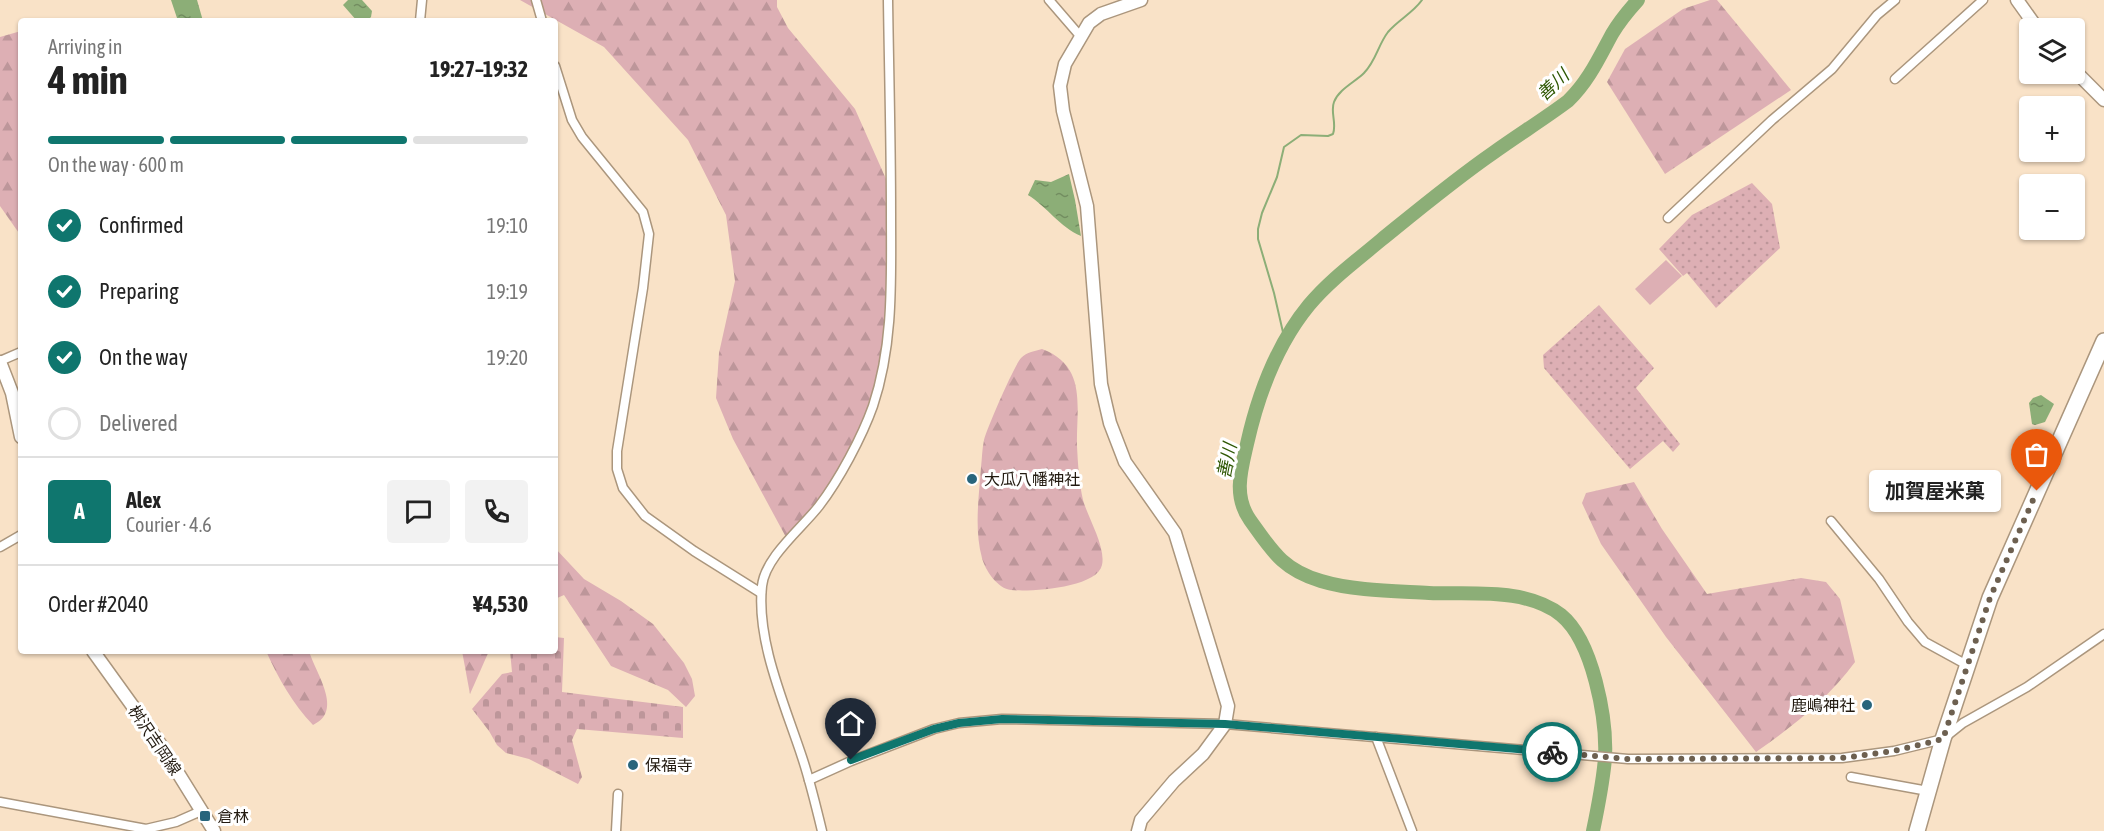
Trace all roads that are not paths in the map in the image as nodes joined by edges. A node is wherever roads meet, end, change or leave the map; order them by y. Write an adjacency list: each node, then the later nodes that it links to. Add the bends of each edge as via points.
1 (422, 0): 9 (street)
2 (536, 0): 10 (street)
3 (888, 0): 25 (street, via 891,273 890,330 883,368 861,434 829,491 769,565)
4 (1049, 0): 12 (street)
5 (1141, 0): 12 (street, via 1101,14 1089,23)
6 (1895, 0): 17 (street, via 1877,15 1832,69)
7 (1983, 0): 14 (street)
8 (2017, 0): 11 (street)
9 (420, 18)
10 (541, 18)
11 (2030, 18)
12 (1081, 37): 29 (street, via 1065,64 1060,86 1062,111 1087,206 1101,384 1125,462 1175,533 1228,706)
13 (558, 75): 25 (street, via 582,137 643,212 649,234 617,451 623,488 645,516)
14 (1895, 79)
15 (2085, 81): 16 (street)
16 (2104, 100)
17 (1668, 218)
18 (2104, 341): 28 (highway, via 1990,598)
19 (18, 353): 20 (street)
20 (0, 362): 21 (street)
21 (18, 422)
22 (1831, 520): 28 (street, via 1924,642)
23 (18, 537): 24 (street)
24 (0, 547)
25 (762, 593): 33 (street, via 766,641)
26 (2104, 634): 31 (street)
27 (95, 654): 37 (street, 桝沢吉岡線, via 160,744)
28 (1967, 665): 31 (highway)
29 (1225, 724): 30 (street); 33 (street, via 1002,719 959,723 851,760); 41 (street, via 1203,754 1154,804 1141,820)
30 (1376, 737): 31 (street, via 1628,759 1842,758); 42 (street)
31 (1943, 739): 34 (highway)
32 (1851, 777): 34 (street)
33 (809, 780): 40 (street)
34 (1928, 791): 43 (highway)
35 (618, 794): 39 (street)
36 (0, 802): 37 (street, via 146,829)
37 (201, 811): 38 (street, 桝沢吉岡線)
38 (214, 831)
39 (616, 831)
40 (822, 831)
41 (1138, 831)
42 (1412, 831)
43 (1917, 831)

